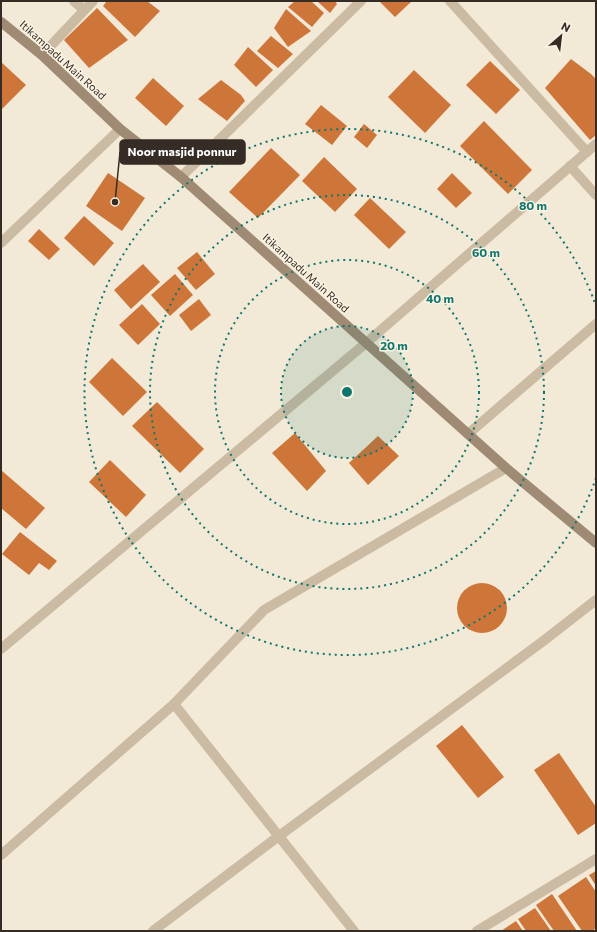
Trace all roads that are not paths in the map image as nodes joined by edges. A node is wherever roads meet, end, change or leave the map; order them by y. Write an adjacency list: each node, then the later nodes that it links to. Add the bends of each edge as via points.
1 (74, 1): 5 (street)
2 (93, 1): 5 (street)
3 (361, 1): 12 (street)
4 (450, 1): 10 (street)
5 (84, 10): 7 (street)
6 (1, 22): 7 (street, Itikampadu Main Road)
7 (42, 55): 8 (street, Itikampadu Main Road)
8 (120, 129): 12 (street, Itikampadu Main Road); 14 (street)
9 (596, 144): 10 (street)
10 (587, 152): 11 (street)
11 (570, 166): 13 (street); 16 (street)
12 (181, 177): 16 (street, Itikampadu Main Road)
13 (596, 195)
14 (1, 243)
15 (596, 324): 17 (street)
16 (366, 343): 17 (street, Itikampadu Main Road); 21 (street)
17 (468, 434): 18 (street, Itikampadu Main Road)
18 (506, 468): 19 (street, Itikampadu Main Road); 22 (street, via 264,610)
19 (596, 543)
20 (596, 600): 23 (street)
21 (1, 649)
22 (174, 704): 23 (street); 24 (street)
23 (279, 836): 26 (street); 27 (street)
24 (1, 855)
25 (596, 859): 28 (street)
26 (153, 931)
27 (354, 931)
28 (477, 931)

